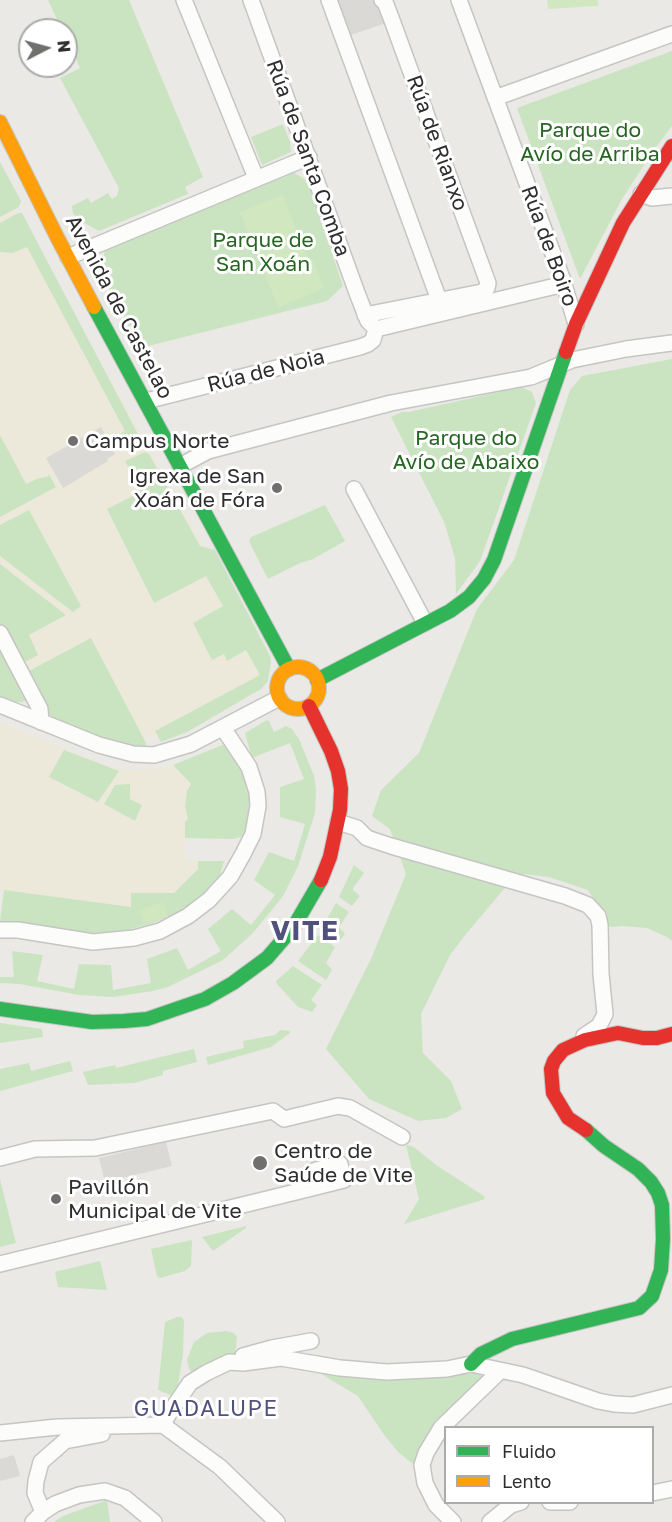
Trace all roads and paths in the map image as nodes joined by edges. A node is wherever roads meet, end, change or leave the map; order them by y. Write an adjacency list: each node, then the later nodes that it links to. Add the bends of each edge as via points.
1 (184, 0): 11 (street)
2 (251, 0): 10 (street, Rúa de Santa Comba)
3 (329, 0): 16 (street)
4 (382, 0): 16 (street, Rúa de Rianxo, via 488,283 484,291)
5 (459, 0): 7 (street, Rúa de Boiro)
6 (672, 34): 7 (street)
7 (495, 98): 15 (street, Rúa de Boiro)
8 (0, 122): 14 (street, Avenida de Castelao)
9 (672, 146): 12 (street)
10 (309, 157): 11 (street); 17 (street, Rúa de Santa Comba)
11 (256, 178): 14 (street)
12 (641, 194): 13 (street, via 652,198); 18 (street)
13 (672, 196)
14 (68, 257): 23 (street, Avenida de Castelao)
15 (564, 284): 18 (street, Rúa de Boiro); 19 (street)
16 (439, 300): 17 (street)
17 (365, 315): 19 (street)
18 (576, 324): 21 (street)
19 (376, 329): 23 (street, Rúa de Noia, via 368,345)
20 (672, 344): 21 (street, via 626,349 572,360)
21 (561, 366): 22 (street); 24 (street)
22 (531, 376): 24 (street, via 545,390); 25 (street, via 391,404 208,452)
23 (146, 401): 25 (street, Avenida de Castelao)
24 (548, 403): 27 (street, via 491,569 469,597)
25 (180, 466): 29 (street, Avenida de Castelao)
26 (354, 489): 27 (street)
27 (425, 623): 30 (street)
28 (0, 633): 34 (street, via 40,709)
29 (289, 669): 30 (street, via 302,667); 31 (street, via 277,684)
30 (317, 680): 33 (street, via 317,697)
31 (279, 698): 33 (street, via 296,710); 35 (street)
32 (0, 705): 34 (street)
33 (309, 706): 36 (street, via 338,771)
34 (41, 722): 35 (street, via 99,745 140,755 176,750)
35 (223, 728): 37 (street, via 249,768 258,806 253,834 243,854 230,877 209,900 160,931 134,938 93,942)
36 (338, 822): 38 (street, via 320,882 293,928 257,966 220,992 174,1011 124,1022 82,1021); 40 (street, via 357,828 367,838 565,896 594,910 600,926 605,1014 599,1026 577,1040)
37 (0, 930)
38 (0, 1008)
39 (672, 1034): 40 (street, via 643,1038 618,1033)
40 (577, 1044): 47 (street, via 563,1050 554,1061 554,1093 568,1118 638,1168 658,1193 663,1239 657,1285 639,1308 512,1339 481,1354)
41 (402, 1137): 42 (street, via 350,1108 338,1106 284,1119 273,1111 95,1148 35,1149)
42 (0, 1158)
43 (308, 1189): 44 (street)
44 (0, 1263)
45 (311, 1341): 46 (street, via 255,1352)
46 (229, 1362): 47 (street, via 281,1358 340,1368 414,1372); 51 (street, via 190,1383)
47 (471, 1364): 48 (street)
48 (500, 1371): 49 (street, via 614,1404 633,1405); 59 (street, via 441,1428 426,1453 422,1466 425,1483 436,1505)
49 (672, 1395)
50 (140, 1424): 51 (street); 52 (street); 56 (street, via 65,1441 53,1450 41,1462 36,1481)
51 (163, 1425): 58 (street, via 220,1467)
52 (0, 1434)
53 (672, 1489): 54 (street)
54 (654, 1493)
55 (516, 1504): 60 (street)
56 (38, 1517): 57 (street, via 55,1504 105,1491 125,1498)
57 (154, 1522)
58 (277, 1522)
59 (452, 1522)
60 (490, 1522)

